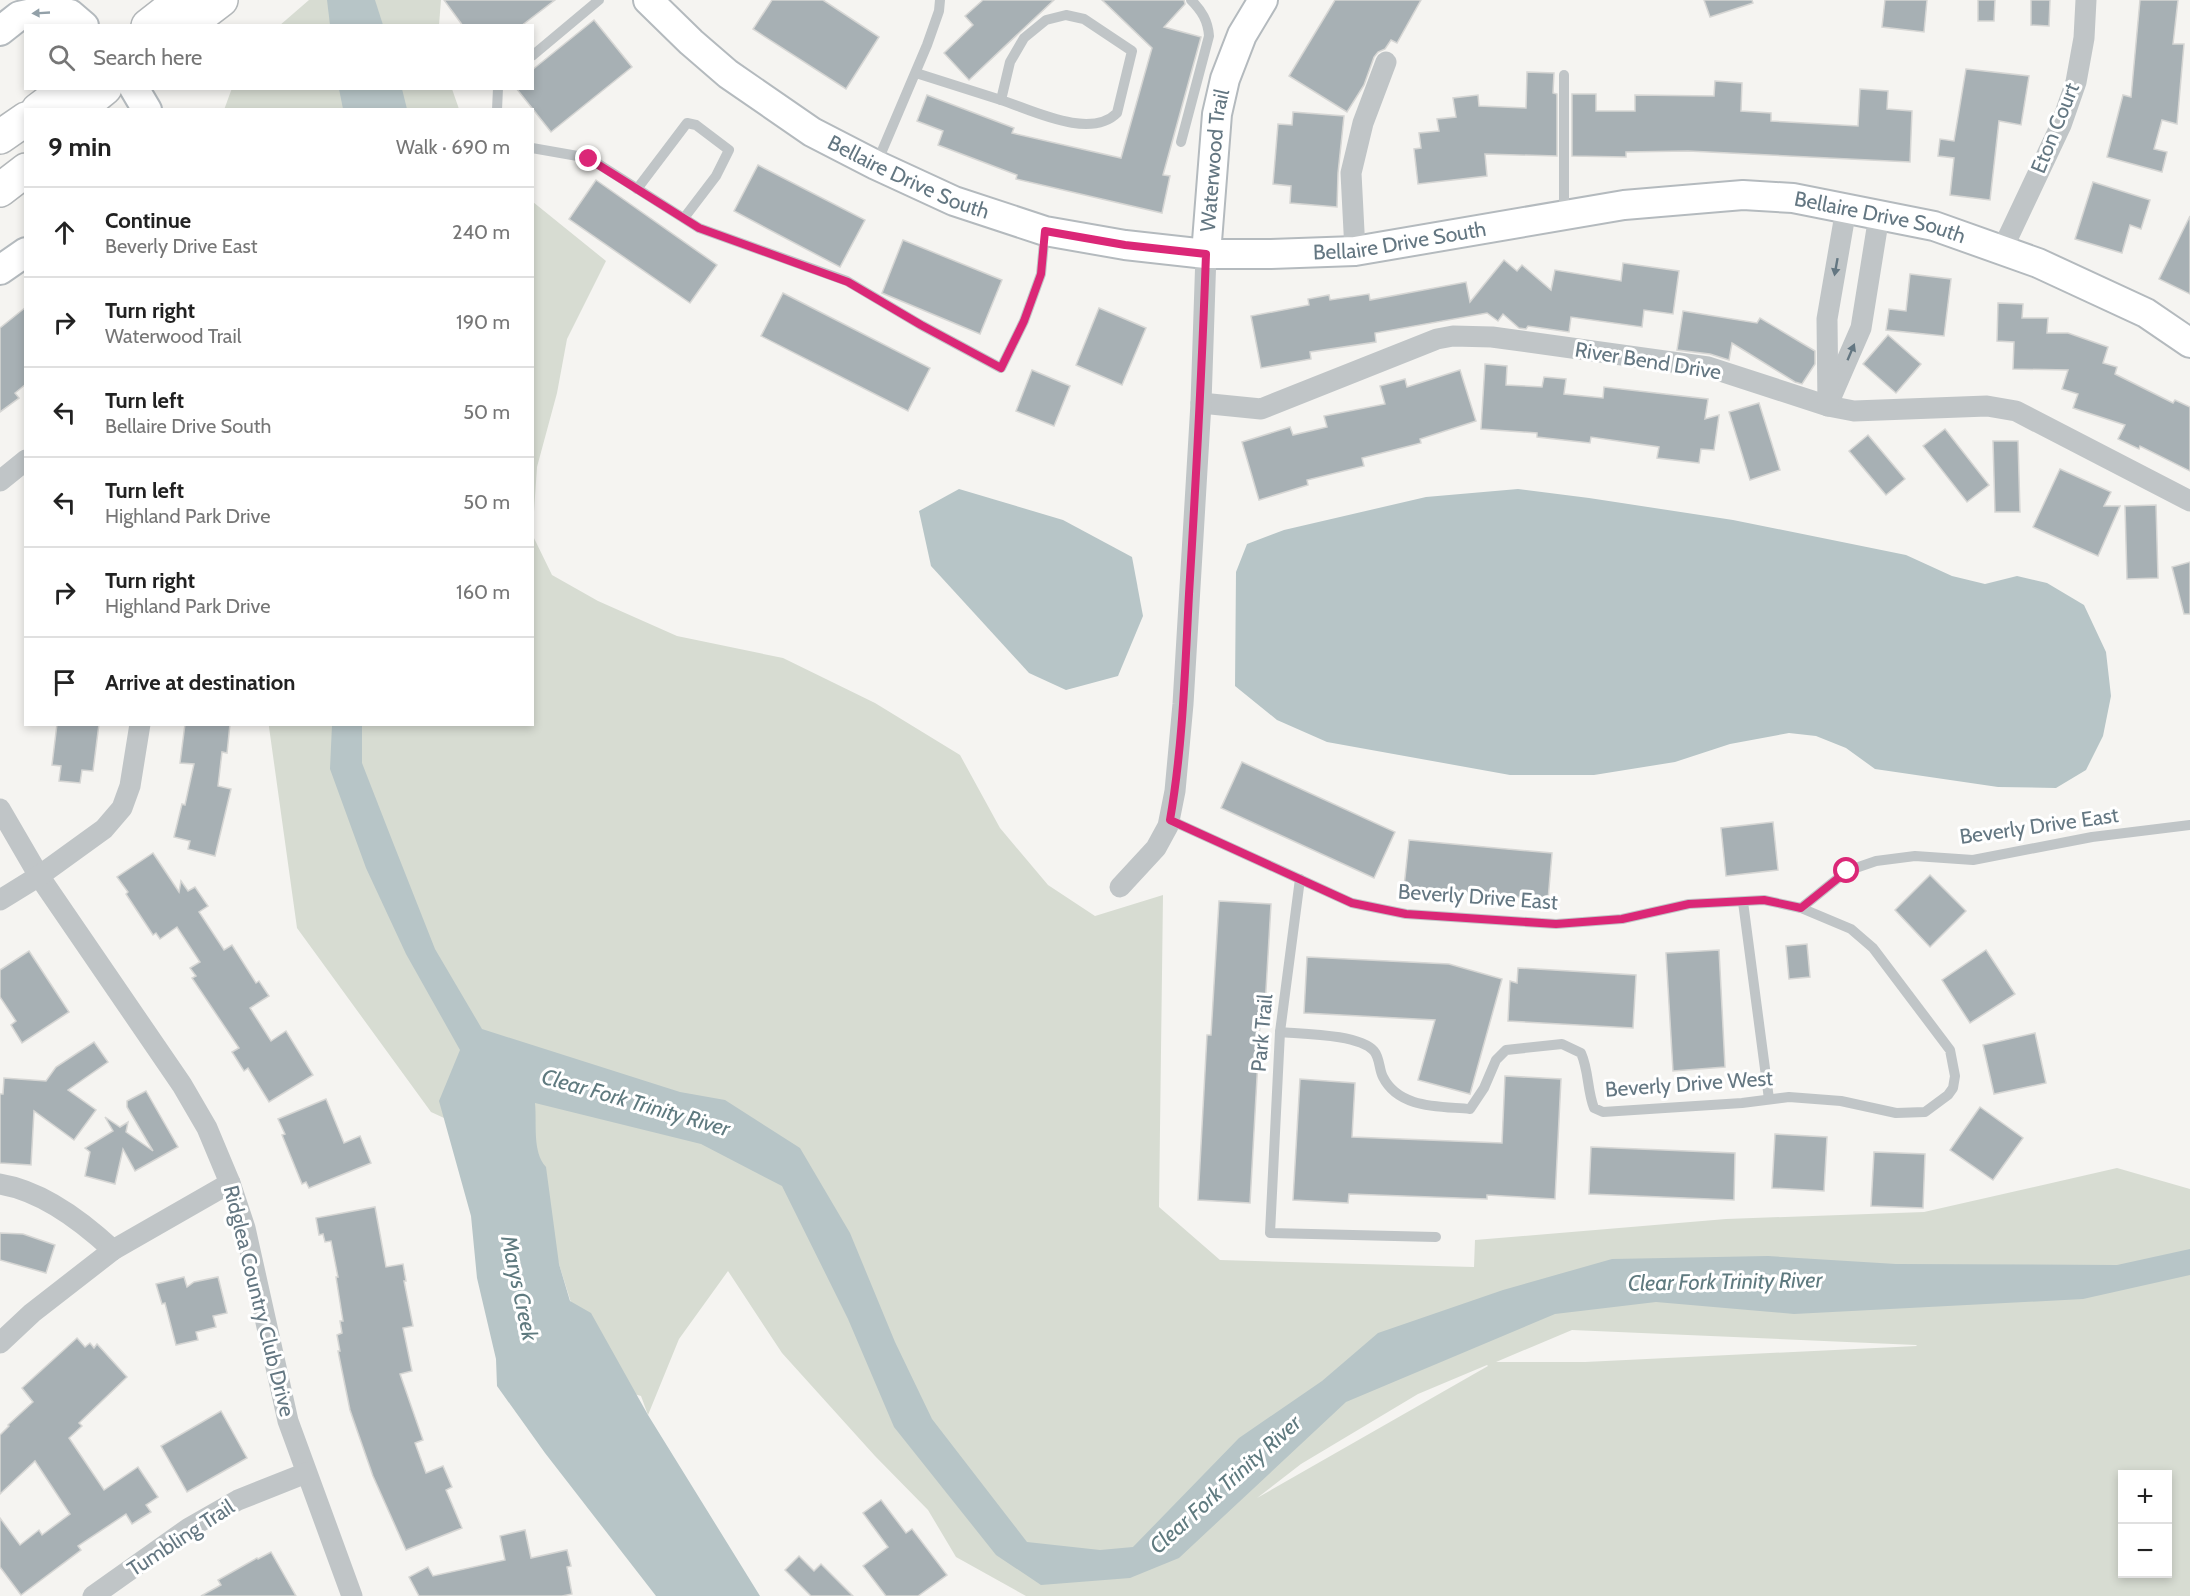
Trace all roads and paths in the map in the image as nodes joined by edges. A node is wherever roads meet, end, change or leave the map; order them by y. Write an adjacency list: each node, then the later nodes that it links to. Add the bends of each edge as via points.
1 (182, 0): 10 (highway)
2 (221, 0): 11 (highway)
3 (599, 0): 13 (lane)
4 (648, 0): 29 (street, Bellaire Drive South, via 752,92 812,132)
5 (940, 0): 15 (lane)
6 (1191, 0): 26 (lane, via 1209,26 1209,36)
7 (1263, 0): 42 (street, Waterwood Trail, via 1242,35 1217,114)
8 (2086, 0): 39 (street, Eton Court, via 2076,82 2061,125)
9 (82, 24): 12 (street, one-way to 12, via 70,14 42,11 19,16)
10 (151, 24)
11 (191, 24)
12 (0, 31)
13 (534, 54)
14 (1386, 63): 40 (street, via 1363,123 1352,173)
15 (916, 73): 20 (lane); 29 (lane)
16 (1564, 75): 35 (lane)
17 (135, 90): 22 (street)
18 (498, 90): 23 (lane)
19 (82, 97): 21 (highway)
20 (1001, 100): 20 (lane, via 1070,123 1110,120 1117,112 1132,51 1084,19 1066,15 1046,20 1024,38 1010,62)
21 (45, 108)
22 (146, 108)
23 (497, 108)
24 (24, 120): 25 (highway)
25 (0, 137)
26 (1181, 142)
27 (534, 148): 32 (lane, via 589,159)
28 (24, 151): 30 (highway)
29 (876, 165): 38 (street, Bellaire Drive South, via 954,201)
30 (0, 169)
31 (24, 172): 33 (highway)
32 (637, 189): 37 (lane); 37 (lane, via 687,123 696,126 729,150 716,176)
33 (0, 190)
34 (1846, 209): 35 (street, Bellaire Drive South, via 1793,198 1743,195 1624,205); 36 (street, Bellaire Drive South); 46 (street, one-way to 46, via 1827,319)
35 (1564, 215): 40 (street, Bellaire Drive South)
36 (1879, 216): 39 (street, Bellaire Drive South, via 1934,226); 46 (street, one-way to 36, via 1861,328)
37 (684, 218): 38 (lane, via 699,228 848,282 1001,368 1041,274)
38 (1045, 231): 42 (street, Bellaire Drive South)
39 (2002, 250): 44 (street, Bellaire Drive South, via 2146,313)
40 (1355, 251): 42 (street, Bellaire Drive South)
41 (24, 253): 43 (street)
42 (1206, 254): 45 (street, Waterwood Trail)
43 (0, 270)
44 (2190, 343)
45 (1201, 403): 46 (street, River Bend Drive, via 1261,409 1453,336 1492,337 1708,368); 52 (street, Waterwood Trail, via 1183,704)
46 (1828, 406): 49 (street, River Bend Drive, via 1854,411 1987,406 2016,411)
47 (24, 462): 48 (street)
48 (0, 481)
49 (2190, 501)
50 (140, 726): 54 (street, via 130,786 122,808 104,829)
51 (0, 809): 54 (street, Ridglea Country Club Drive)
52 (1170, 820): 55 (lane, Beverly Drive East); 56 (street, Waterwood Trail, via 1156,848)
53 (2190, 825): 59 (lane, Beverly Drive East, via 2092,837 1973,860 1915,856 1876,861 1847,871)
54 (39, 876): 57 (street); 63 (street, Ridglea Country Club Drive, via 182,1084 207,1128)
55 (1300, 879): 58 (lane, Beverly Drive East, via 1352,903 1406,914 1556,924 1622,919 1689,904); 61 (lane, Park Trail)
56 (1120, 887)
57 (0, 900)
58 (1743, 902): 59 (lane, Beverly Drive East, via 1764,900); 62 (lane)
59 (1801, 908): 60 (lane, Beverly Drive East, via 1851,929 1873,948)
60 (1909, 996): 62 (lane, Beverly Drive West, via 1950,1050 1955,1076 1948,1095 1925,1112 1896,1113 1842,1101 1789,1096)
61 (1280, 1032): 62 (lane, Beverly Drive West, via 1361,1043 1374,1052 1391,1089 1415,1104 1470,1109 1496,1060 1506,1050 1562,1044 1581,1053 1589,1096 1594,1108 1603,1112); 65 (lane, Park Trail, via 1270,1233)
62 (1769, 1099)
63 (230, 1183): 66 (street); 68 (street, Ridglea Country Club Drive, via 245,1228 288,1421)
64 (0, 1184): 66 (street, via 50,1201)
65 (1436, 1236)
66 (113, 1250): 67 (street)
67 (2, 1336)
68 (306, 1473): 69 (street, Tumbling Trail, via 238,1500 189,1528); 70 (street, Ridglea Country Club Drive)
69 (93, 1596)
70 (352, 1596)

